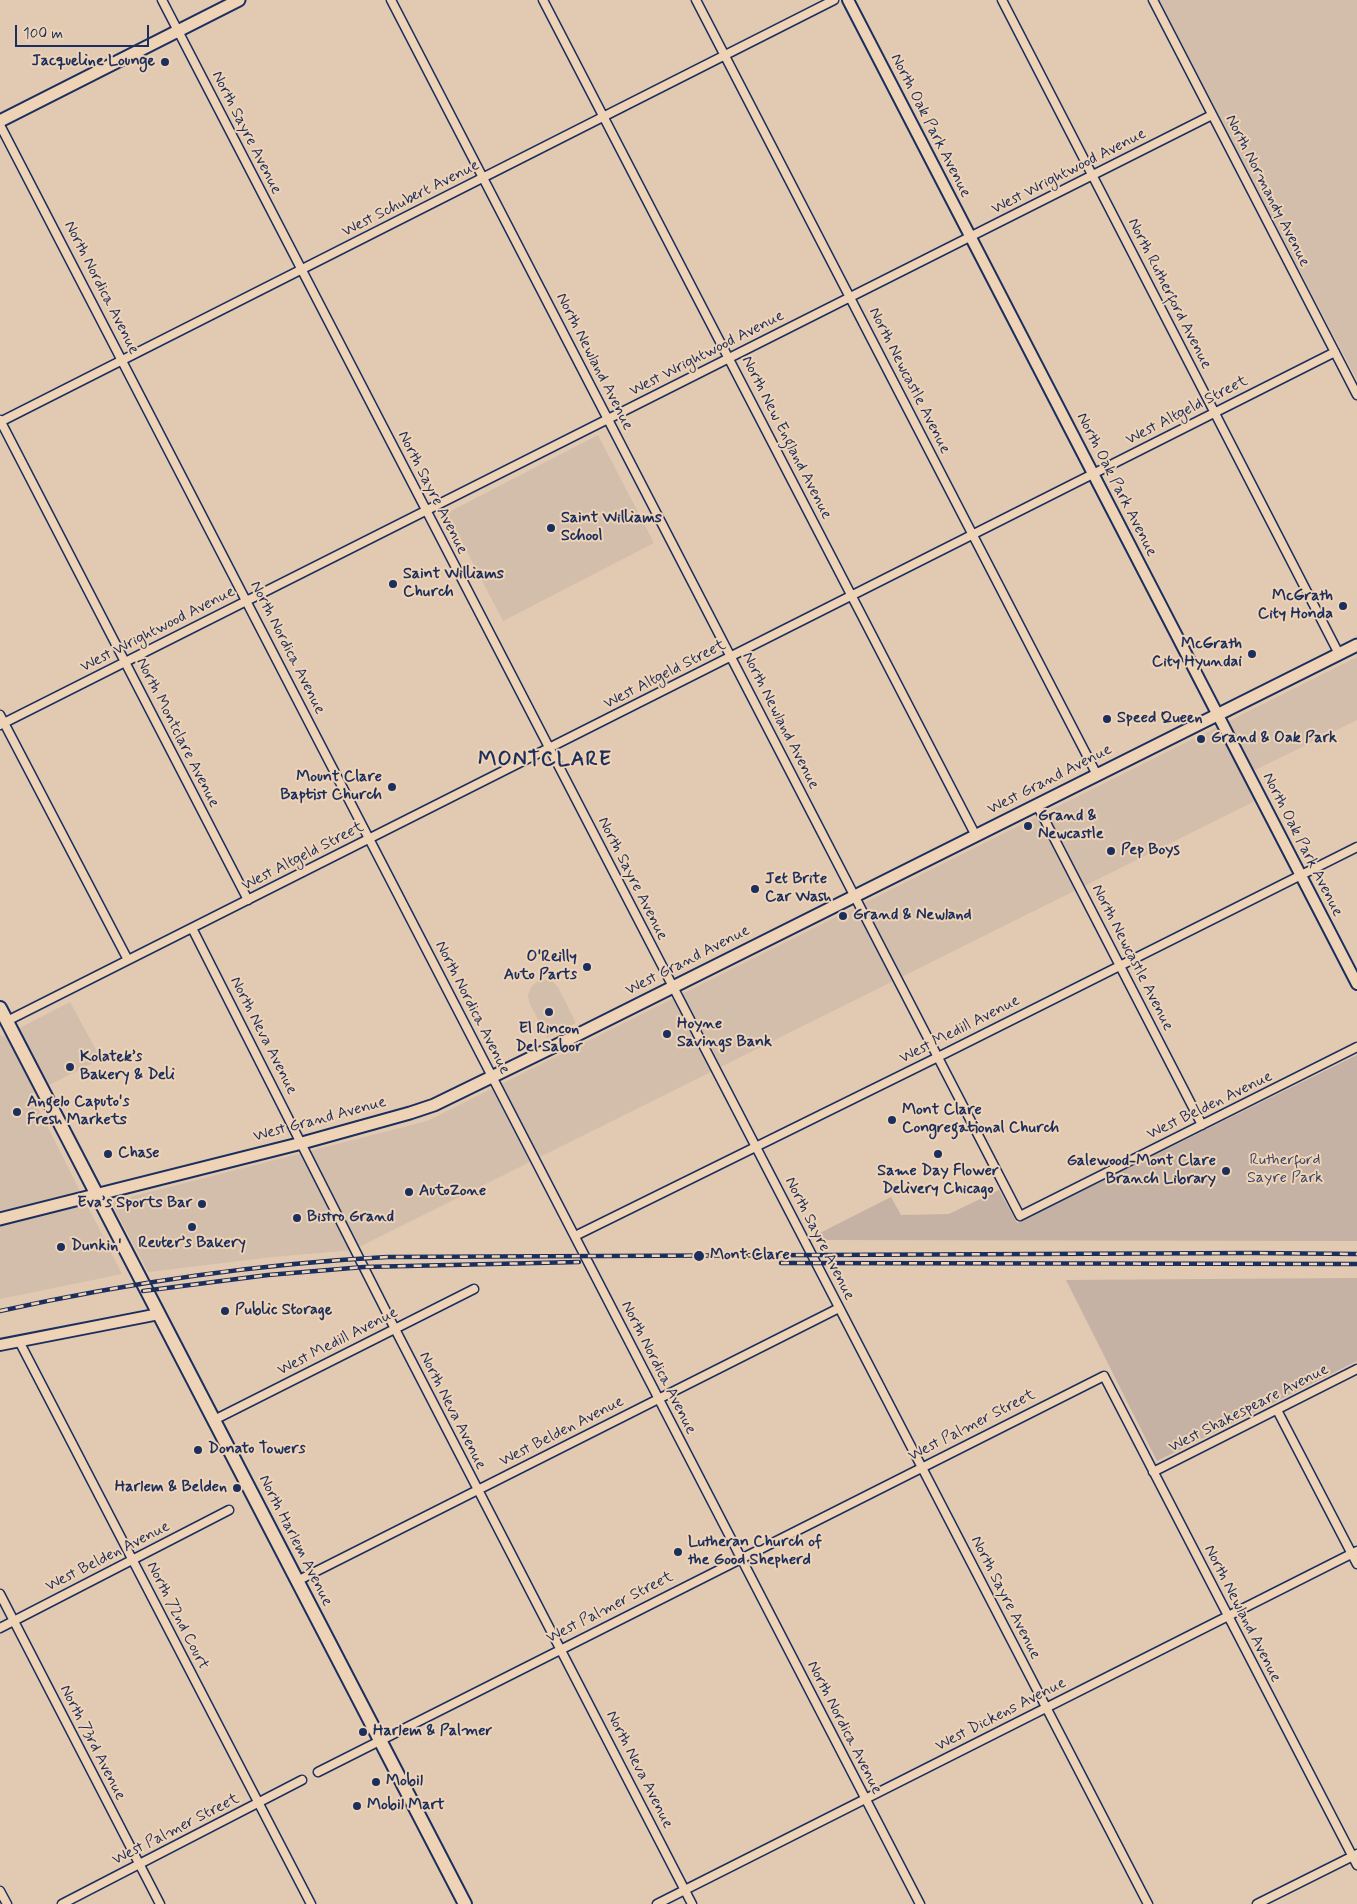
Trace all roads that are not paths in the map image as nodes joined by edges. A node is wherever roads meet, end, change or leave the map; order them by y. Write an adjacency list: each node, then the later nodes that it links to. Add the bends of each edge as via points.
1 (162, 0): 10 (street, North Sayre Avenue)
2 (239, 0): 10 (main road)
3 (391, 0): 16 (street, North Newland Avenue)
4 (544, 0): 13 (street, North New England Avenue)
5 (696, 0): 11 (street, North Newcastle Avenue)
6 (834, 0): 11 (street, West Schubert Avenue)
7 (848, 0): 17 (street, North Oak Park Avenue)
8 (1002, 0): 15 (street, North Rutherford Avenue)
9 (1153, 0): 12 (street, North Normandy Avenue)
10 (178, 31): 14 (main road); 18 (street, North Sayre Avenue)
11 (725, 55): 13 (street, West Schubert Avenue); 19 (street, North Newcastle Avenue)
12 (1212, 115): 15 (street, West Wrightwood Avenue); 20 (street, North Normandy Avenue)
13 (604, 116): 16 (street, West Schubert Avenue); 21 (street, North New England Avenue)
14 (0, 123): 22 (street, North Nordica Avenue)
15 (1093, 176): 17 (street, West Wrightwood Avenue); 24 (street, North Rutherford Avenue)
16 (483, 178): 18 (street, West Schubert Avenue); 25 (street, North Newland Avenue)
17 (971, 237): 19 (street, West Wrightwood Avenue); 27 (street, North Oak Park Avenue)
18 (301, 270): 22 (street, West Schubert Avenue); 28 (street, North Sayre Avenue)
19 (850, 298): 21 (street, West Wrightwood Avenue); 29 (street, North Newcastle Avenue)
20 (1335, 352): 23 (street, North Normandy Avenue); 24 (street, West Altgeld Street)
21 (729, 358): 25 (street, West Wrightwood Avenue); 30 (street, North New England Avenue)
22 (122, 360): 26 (street, West Schubert Avenue); 31 (street, North Nordica Avenue)
23 (1357, 395)
24 (1215, 413): 27 (street, West Altgeld Street); 33 (street, North Rutherford Avenue)
25 (608, 419): 28 (street, West Wrightwood Avenue); 34 (street, North Newland Avenue)
26 (0, 421): 35 (street, North Montclare Avenue)
27 (1093, 474): 29 (street, West Altgeld Street); 37 (street, North Oak Park Avenue)
28 (426, 511): 31 (street, West Wrightwood Avenue); 39 (street, North Sayre Avenue)
29 (972, 535): 30 (street, West Altgeld Street); 40 (street, North Newcastle Avenue)
30 (852, 596): 34 (street, West Altgeld Street); 42 (street, North New England Avenue)
31 (247, 601): 35 (street, West Wrightwood Avenue); 43 (street, North Nordica Avenue)
32 (1357, 645): 33 (main road, West Grand Avenue)
33 (1339, 654): 37 (main road, West Grand Avenue)
34 (731, 657): 39 (street, West Altgeld Street); 46 (street, North Newland Avenue)
35 (125, 662): 38 (street, West Wrightwood Avenue); 47 (street, North Montclare Avenue)
36 (0, 715): 38 (street)
37 (1218, 715): 40 (main road, West Grand Avenue); 45 (street, North Oak Park Avenue)
38 (2, 724): 49 (street)
39 (549, 748): 43 (street, West Altgeld Street); 52 (street, North Sayre Avenue)
40 (1097, 775): 41 (main road, West Grand Avenue)
41 (1037, 805): 42 (main road, West Grand Avenue); 50 (street, North Newcastle Avenue)
42 (976, 836): 46 (main road, West Grand Avenue)
43 (369, 839): 47 (street, West Altgeld Street); 57 (street, North Nordica Avenue)
44 (1357, 847): 45 (street, West Medill Avenue)
45 (1301, 876): 50 (street, West Medill Avenue); 51 (street, North Oak Park Avenue)
46 (855, 896): 52 (main road, West Grand Avenue); 56 (street, North Newland Avenue)
47 (248, 900): 48 (street, West Altgeld Street)
48 (192, 928): 49 (street, West Altgeld Street); 59 (street, North Neva Avenue)
49 (128, 960): 54 (street, West Altgeld Street)
50 (1120, 965): 56 (street, West Medill Avenue); 58 (street, North Newcastle Avenue)
51 (1357, 984)
52 (673, 987): 57 (main road, West Grand Avenue); 60 (street, North Sayre Avenue)
53 (0, 1008): 54 (main road, North Harlem Avenue)
54 (7, 1021): 61 (main road, North Harlem Avenue)
55 (1357, 1047): 58 (street, West Belden Avenue)
56 (938, 1057): 60 (street, West Medill Avenue); 62 (street, North Newland Avenue)
57 (492, 1077): 59 (main road, West Grand Avenue, via 434,1105); 64 (street, North Nordica Avenue)
58 (1202, 1124): 62 (street, West Belden Avenue)
59 (302, 1143): 61 (main road, West Grand Avenue); 68 (street, North Neva Avenue)
60 (756, 1147): 64 (street, West Medill Avenue); 66 (street, North Sayre Avenue)
61 (97, 1194): 63 (main road, West Grand Avenue); 67 (main road, North Harlem Avenue)
62 (1020, 1216)
63 (0, 1219)
64 (574, 1236): 73 (street, North Nordica Avenue)
65 (474, 1289): 68 (street, West Medill Avenue)
66 (839, 1308): 73 (street, West Belden Avenue); 76 (street, North Sayre Avenue)
67 (159, 1314): 69 (street); 75 (main road, North Harlem Avenue)
68 (395, 1329): 75 (street, West Medill Avenue); 78 (street, North Neva Avenue)
69 (19, 1341): 70 (street); 82 (street, North 72nd Court)
70 (0, 1344)
71 (1357, 1369): 74 (street, West Shakespeare Avenue)
72 (1104, 1376): 76 (street, West Palmer Street); 77 (street, North Newland Avenue)
73 (658, 1399): 78 (street, West Belden Avenue); 81 (street, North Nordica Avenue)
74 (1277, 1410): 77 (street, West Shakespeare Avenue); 80 (street)
75 (214, 1420): 84 (main road, North Harlem Avenue)
76 (922, 1468): 81 (street, West Palmer Street); 90 (street, North Sayre Avenue)
77 (1153, 1472): 86 (street, North Newland Avenue)
78 (478, 1489): 84 (street, West Belden Avenue); 89 (street, North Neva Avenue)
79 (229, 1510): 82 (street, West Belden Avenue)
80 (1354, 1553): 83 (street); 86 (street, West Dickens Avenue)
81 (741, 1558): 89 (street, West Palmer Street); 94 (street, North Nordica Avenue)
82 (132, 1560): 87 (street, West Belden Avenue); 95 (street, North 72nd Court)
83 (1357, 1564)
84 (297, 1581): 91 (main road, North Harlem Avenue)
85 (0, 1594): 87 (street, North 73rd Avenue)
86 (1228, 1616): 90 (street, West Dickens Avenue); 96 (street, North Newland Avenue)
87 (14, 1621): 88 (street, West Belden Avenue); 97 (street, North 73rd Avenue)
88 (0, 1628)
89 (560, 1649): 91 (street, West Palmer Street); 99 (street, North Neva Avenue)
90 (1046, 1708): 94 (street, West Dickens Avenue); 109 (street, North Sayre Avenue)
91 (379, 1740): 92 (street, West Palmer Street); 105 (main road, North Harlem Avenue)
92 (318, 1772)
93 (302, 1780): 95 (street, West Palmer Street)
94 (866, 1799): 99 (street, West Dickens Avenue); 108 (street, North Nordica Avenue)
95 (258, 1802): 97 (street, West Palmer Street); 104 (street, North 72nd Court)
96 (1355, 1855): 98 (street, North Newland Avenue); 110 (street)
97 (139, 1864): 102 (street, West Palmer Street); 103 (street, North 73rd Avenue)
98 (1357, 1865)
99 (685, 1890): 106 (street, West Dickens Avenue); 107 (street, North Neva Avenue)
100 (0, 1891): 101 (street)
101 (7, 1904)
102 (62, 1904)
103 (160, 1904)
104 (311, 1904)
105 (465, 1904)
106 (657, 1904)
107 (692, 1904)
108 (920, 1904)
109 (1148, 1904)
110 (1258, 1904)

